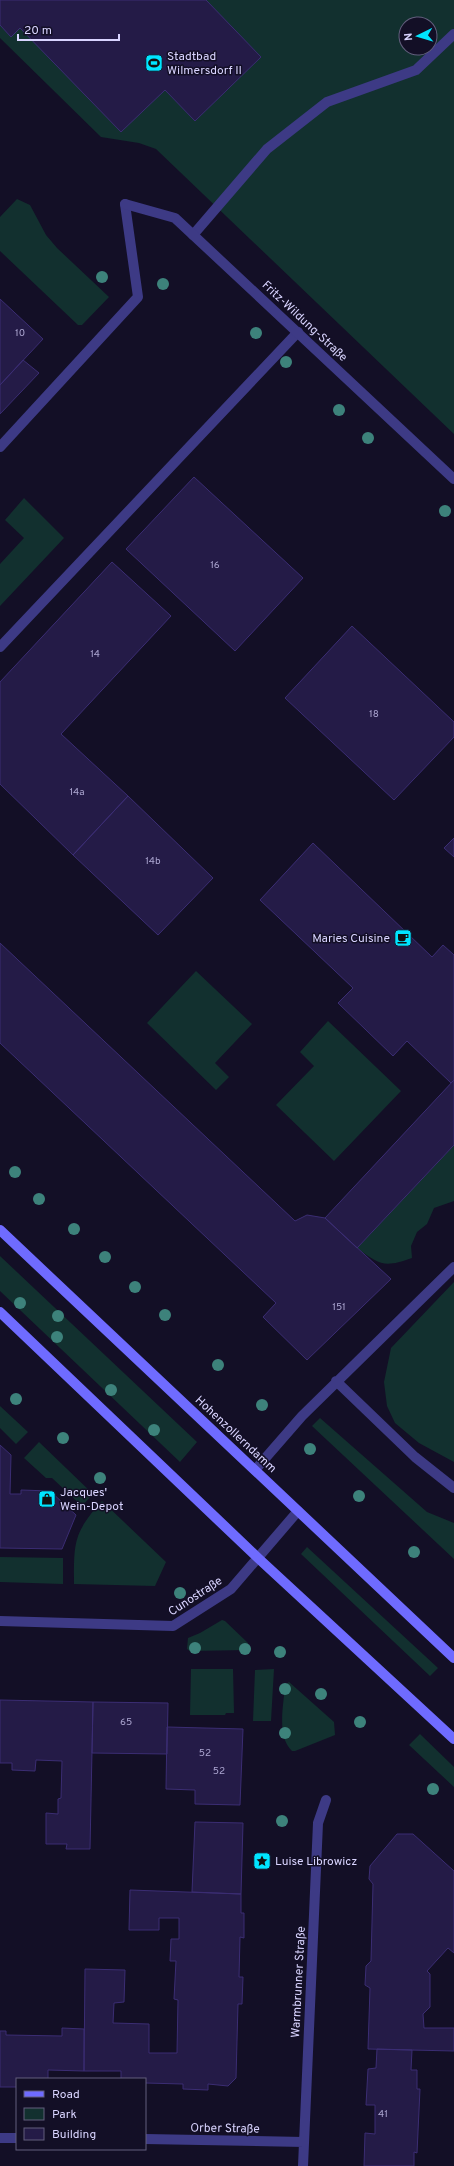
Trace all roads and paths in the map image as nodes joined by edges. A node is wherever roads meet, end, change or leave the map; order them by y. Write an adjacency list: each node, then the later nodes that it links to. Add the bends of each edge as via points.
1 (454, 34): 2 (street, via 416,70 327,102 267,149)
2 (193, 235): 3 (street, Fritz-Wildung-Straße); 4 (street, Fritz-Wildung-Straße, via 175,218 125,204 138,297)
3 (298, 332): 5 (street, Fritz-Wildung-Straße); 6 (street)
4 (0, 447)
5 (454, 479)
6 (0, 647)
7 (0, 1230): 11 (main road, Hohenzollerndamm)
8 (454, 1267): 10 (street)
9 (0, 1312): 14 (main road)
10 (336, 1381): 11 (street); 12 (street, via 416,1457)
11 (255, 1470): 13 (main road, Hohenzollerndamm)
12 (454, 1488)
13 (298, 1511): 14 (street, Cunostraße); 16 (main road, Hohenzollerndamm)
14 (258, 1558): 15 (street, Cunostraße, via 231,1589 173,1626); 17 (main road)
15 (0, 1621)
16 (454, 1658)
17 (454, 1739)
18 (326, 1800): 22 (street, Warmbrunner Straße, via 318,1823)
19 (0, 2138): 20 (street)
20 (16, 2138)
21 (146, 2139): 22 (street, Orber Straße)
22 (304, 2142): 23 (street, Warmbrunner Straße)
23 (303, 2166)

